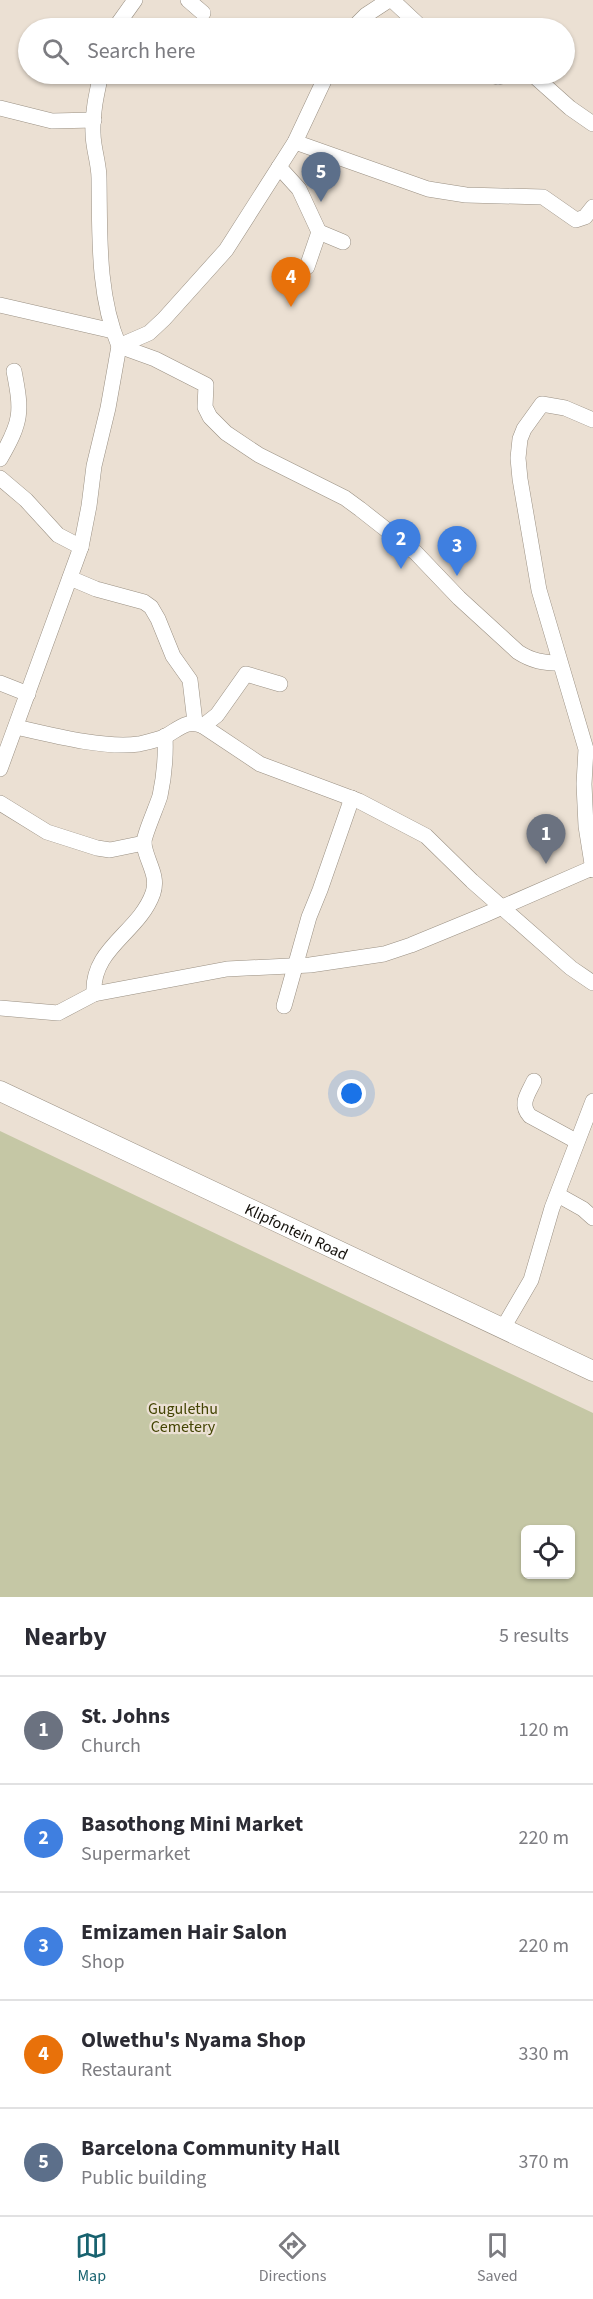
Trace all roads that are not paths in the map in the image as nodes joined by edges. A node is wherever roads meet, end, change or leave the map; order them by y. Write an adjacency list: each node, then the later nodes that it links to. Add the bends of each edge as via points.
1 (135, 0): 5 (street)
2 (188, 0): 4 (street)
3 (391, 0): 6 (street); 7 (street)
4 (203, 13)
5 (122, 18)
6 (363, 18)
7 (411, 18)
8 (100, 84): 12 (street)
9 (322, 84): 14 (street)
10 (542, 84): 13 (street)
11 (0, 108): 12 (street, via 52,120)
12 (94, 120): 21 (street, via 99,238)
13 (593, 124)
14 (295, 142): 15 (street); 16 (street, via 428,189 466,195 543,197 576,220 585,217)
15 (279, 167): 17 (street, via 298,189); 22 (street, via 226,250 149,333)
16 (593, 207)
17 (319, 232): 18 (street); 19 (street)
18 (343, 242)
19 (306, 267)
20 (0, 305): 21 (street)
21 (113, 331): 22 (street)
22 (119, 346): 27 (street); 29 (street, via 155,358 206,385 205,406 226,433 360,509 416,553 518,652 542,663)
23 (14, 371): 25 (street, via 20,412)
24 (593, 420): 29 (street, via 565,408 542,404 520,439 518,458 528,537)
25 (0, 459)
26 (0, 478): 27 (street, via 58,535)
27 (81, 547): 28 (street)
28 (70, 578): 32 (street); 33 (street, via 151,607 190,680)
29 (560, 663): 36 (street)
30 (0, 683): 32 (street)
31 (280, 684): 33 (street, via 246,674 217,715)
32 (28, 694): 34 (street)
33 (199, 724): 35 (street, via 185,723); 38 (street, via 260,764)
34 (16, 727): 35 (street, via 124,746); 37 (street)
35 (165, 736): 40 (street, via 160,794)
36 (590, 748): 41 (street, via 584,784)
37 (0, 769)
38 (352, 798): 42 (street, via 426,836); 43 (street)
39 (0, 803): 40 (street, via 47,832 97,848 110,850)
40 (144, 843): 45 (street, via 154,875 153,893 144,911 102,960 93,981)
41 (592, 869): 42 (street)
42 (503, 907): 43 (street, via 384,954); 44 (street)
43 (295, 967): 45 (street, via 227,969); 46 (street)
44 (593, 983)
45 (94, 994): 47 (street, via 58,1013)
46 (284, 1006)
47 (0, 1008)
48 (534, 1081): 51 (street, via 524,1103 526,1112)
49 (0, 1091): 54 (main road, Klipfontein Road)
50 (593, 1101): 51 (street)
51 (576, 1141): 52 (street)
52 (558, 1195): 53 (street); 54 (street, via 531,1280)
53 (593, 1218)
54 (503, 1328): 55 (main road, Klipfontein Road)
55 (593, 1371)

